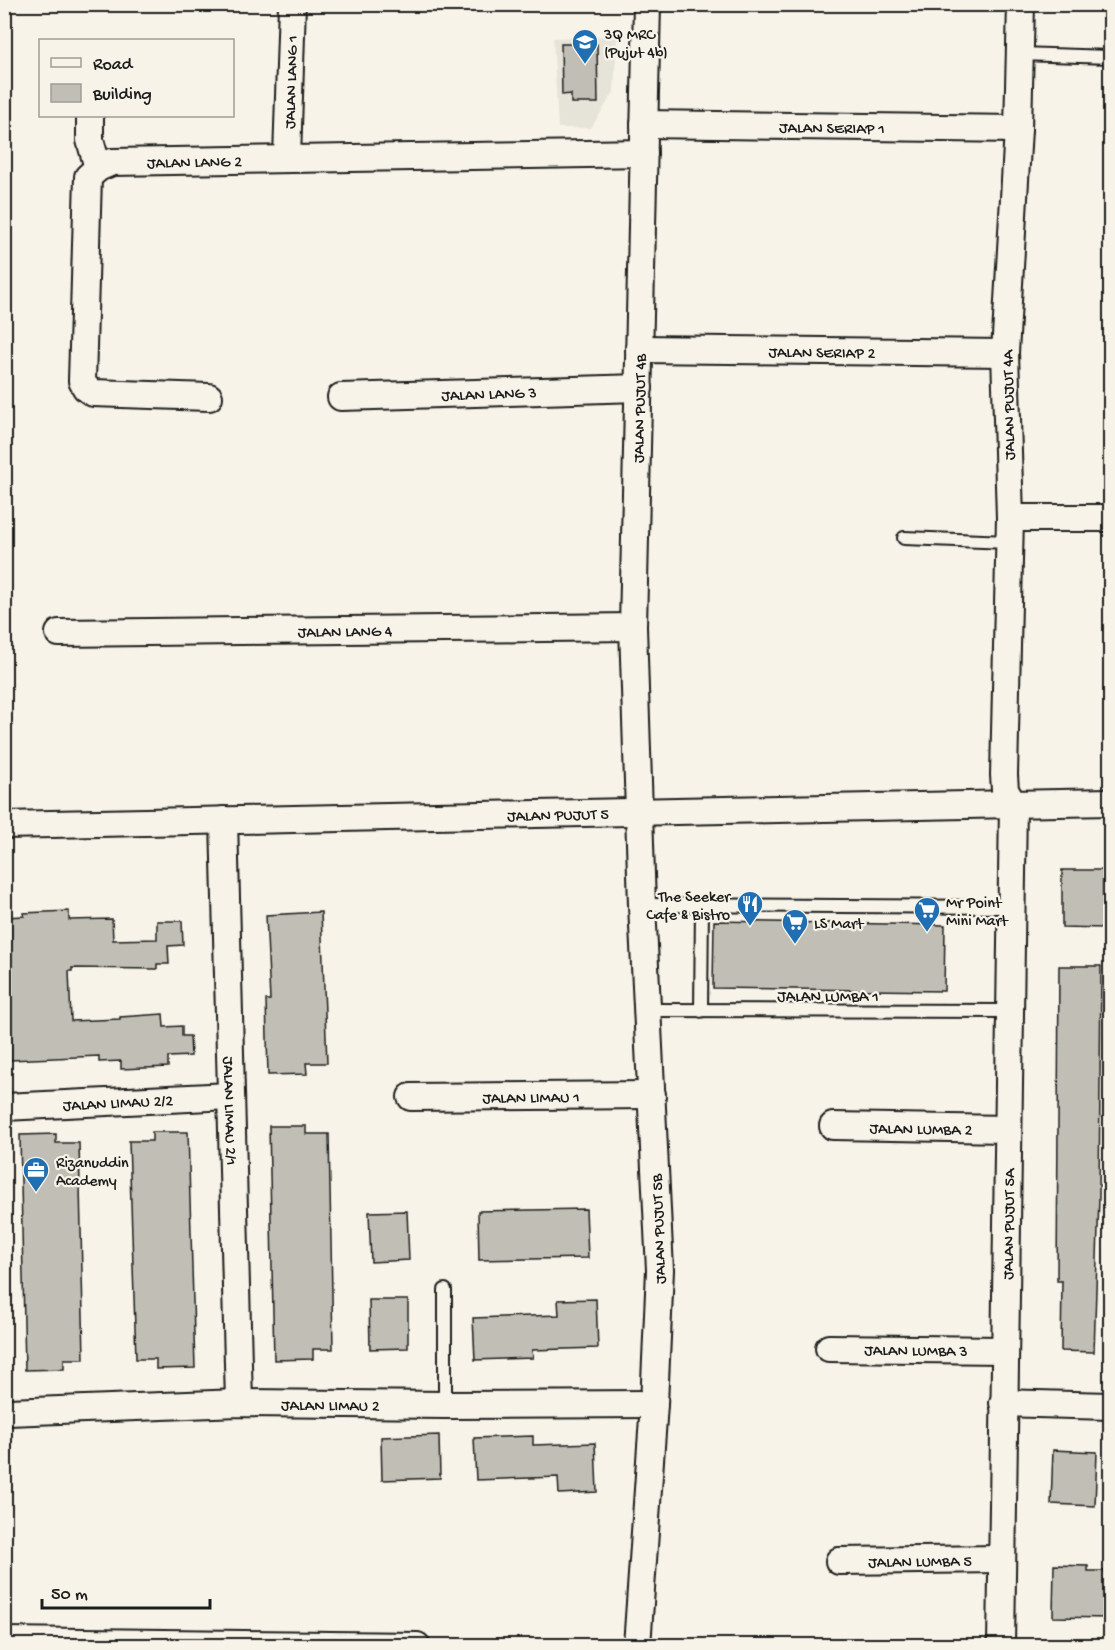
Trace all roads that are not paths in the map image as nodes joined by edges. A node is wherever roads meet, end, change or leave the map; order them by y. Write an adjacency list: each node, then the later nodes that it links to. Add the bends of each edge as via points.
1 (292, 4): 10 (street, JALAN LANG 1)
2 (647, 4): 7 (street, JALAN PUJUT 4B)
3 (1021, 4): 4 (street, JALAN PUJUT 4A)
4 (1020, 54): 5 (lane); 8 (street, JALAN PUJUT 4A)
5 (1110, 57)
6 (90, 117): 11 (street, via 90,140)
7 (644, 124): 8 (street, JALAN SERIAP 1); 9 (street, JALAN PUJUT 4B)
8 (1018, 129): 13 (street, JALAN PUJUT 4A)
9 (644, 153): 10 (street, JALAN LANG 2); 12 (street, JALAN PUJUT 4B)
10 (287, 158): 11 (street, JALAN LANG 2, via 112,162)
11 (98, 168): 15 (street, via 88,177 82,381 93,393)
12 (639, 349): 13 (street, JALAN SERIAP 2); 14 (street, JALAN PUJUT 4B)
13 (1005, 353): 18 (street, JALAN PUJUT 4A)
14 (639, 388): 16 (street, JALAN LANG 3); 20 (street, JALAN PUJUT 4B)
15 (209, 397)
16 (341, 397)
17 (1110, 518): 18 (street)
18 (1010, 530): 19 (lane); 23 (street, JALAN PUJUT 4A, via 1004,775 1005,790)
19 (904, 538)
20 (633, 627): 21 (street, JALAN LANG 4); 24 (street, JALAN PUJUT 4B)
21 (59, 633)
22 (1110, 802): 23 (street, JALAN PUJUT 5)
23 (1012, 804): 24 (street, JALAN PUJUT 5); 29 (street, JALAN PUJUT 5A)
24 (638, 812): 25 (street, JALAN PUJUT 5); 27 (street, JALAN PUJUT 5B)
25 (224, 820): 26 (street, JALAN PUJUT 5); 34 (street, JALAN LIMAU 2/1)
26 (4, 825)
27 (642, 905): 28 (lane); 30 (street, JALAN PUJUT 5B)
28 (702, 905): 29 (lane); 31 (lane)
29 (1011, 907): 32 (street, JALAN PUJUT 5A)
30 (647, 1010): 31 (lane, JALAN LUMBA 1); 33 (street, JALAN PUJUT 5B)
31 (701, 1011): 32 (lane, JALAN LUMBA 1)
32 (1009, 1011): 38 (street, JALAN PUJUT 5A)
33 (652, 1095): 35 (street, JALAN LIMAU 1); 44 (street, JALAN PUJUT 5B, via 660,1270)
34 (230, 1096): 36 (street, JALAN LIMAU 2/2); 42 (street, JALAN LIMAU 2/1)
35 (411, 1096)
36 (4, 1107)
37 (833, 1126): 38 (street, JALAN LUMBA 2)
38 (1008, 1129): 41 (street, JALAN PUJUT 5A)
39 (445, 1290): 45 (lane)
40 (830, 1348): 41 (street, JALAN LUMBA 3)
41 (1004, 1350): 43 (street, JALAN PUJUT 5A)
42 (239, 1403): 45 (street, JALAN LIMAU 2); 47 (street, JALAN LIMAU 2)
43 (1003, 1403): 46 (street); 48 (street, JALAN PUJUT 5A)
44 (654, 1404): 45 (street, JALAN LIMAU 2); 53 (street, JALAN PUJUT 5B)
45 (445, 1405)
46 (1110, 1406)
47 (6, 1411)
48 (1001, 1559): 49 (street, JALAN LUMBA 5); 54 (street, JALAN PUJUT 5A)
49 (839, 1561)
50 (4, 1641): 51 (street)
51 (282, 1645): 52 (street)
52 (417, 1646)
53 (638, 1646)
54 (1001, 1646)

